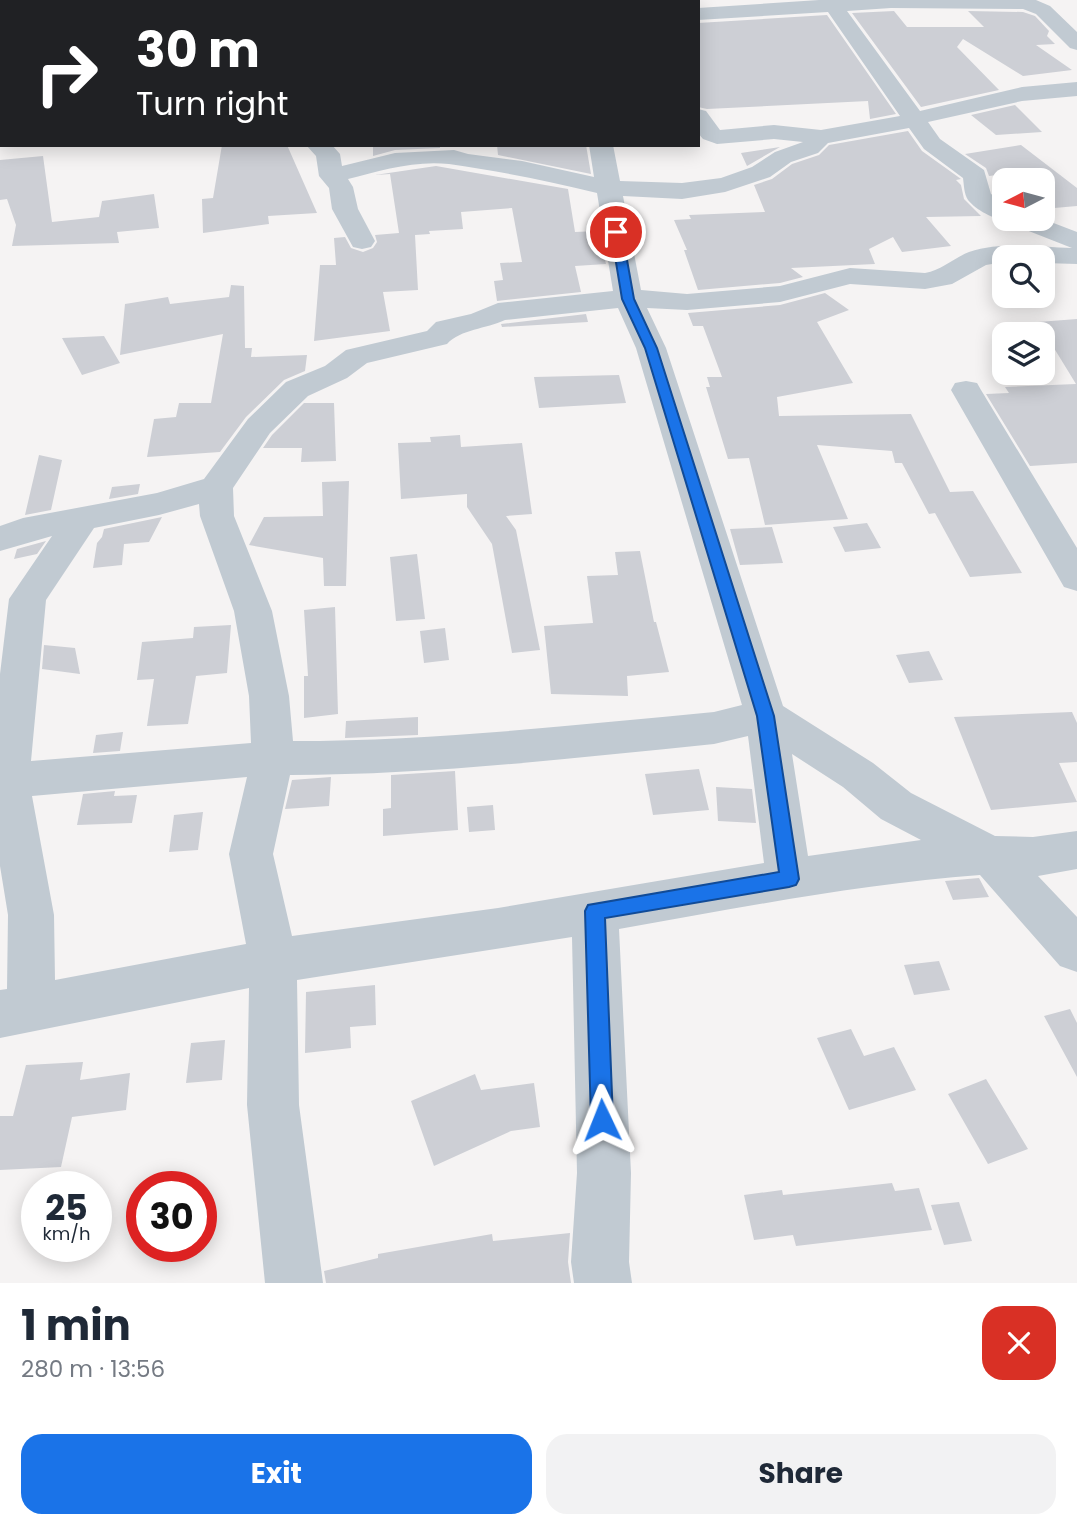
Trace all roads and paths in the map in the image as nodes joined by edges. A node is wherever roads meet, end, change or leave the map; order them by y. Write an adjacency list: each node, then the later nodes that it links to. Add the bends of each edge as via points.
1 (831, 3): 2 (street); 4 (street); 8 (street)
2 (1030, 5): 3 (street); 5 (street)
3 (1066, 10)
4 (700, 14)
5 (1077, 44)
6 (1077, 89): 8 (street, via 1022,94)
7 (700, 119): 9 (street, via 717,137 774,132)
8 (916, 120): 9 (street); 16 (street, via 932,144 975,175 979,197)
9 (821, 137): 15 (street, via 810,148 725,185 682,191)
10 (320, 147): 14 (street, via 328,154)
11 (479, 147): 13 (street)
12 (601, 147): 15 (street)
13 (450, 153)
14 (331, 176): 15 (street, via 395,160 454,156); 18 (street, via 341,187 345,209)
15 (609, 188): 21 (street)
16 (992, 205)
17 (1051, 231): 19 (street)
18 (362, 241)
19 (1077, 241)
20 (1077, 256): 21 (street, via 993,254 925,281 857,275 780,294 687,302)
21 (628, 299): 23 (street, via 498,312 446,328 437,338 357,356 336,372 297,389 260,426); 27 (street, via 651,348)
22 (966, 390): 26 (street)
23 (216, 487): 24 (street); 28 (street, via 216,516 253,611 269,696)
24 (81, 521): 25 (street); 29 (street, via 28,600)
25 (0, 538)
26 (1077, 578)
27 (766, 716): 28 (street, via 714,728 457,753); 31 (street, via 858,775 896,806); 32 (street)
28 (273, 758): 29 (street); 35 (street, via 251,854)
29 (4, 780): 36 (street, via 31,915)
30 (1077, 850): 31 (street, via 1033,857)
31 (990, 855): 32 (street); 34 (street)
32 (789, 879): 33 (street)
33 (595, 911): 35 (street); 38 (street)
34 (1077, 950)
35 (273, 961): 36 (street); 37 (street, via 273,1105)
36 (16, 1010)
37 (294, 1283)
38 (603, 1283)

